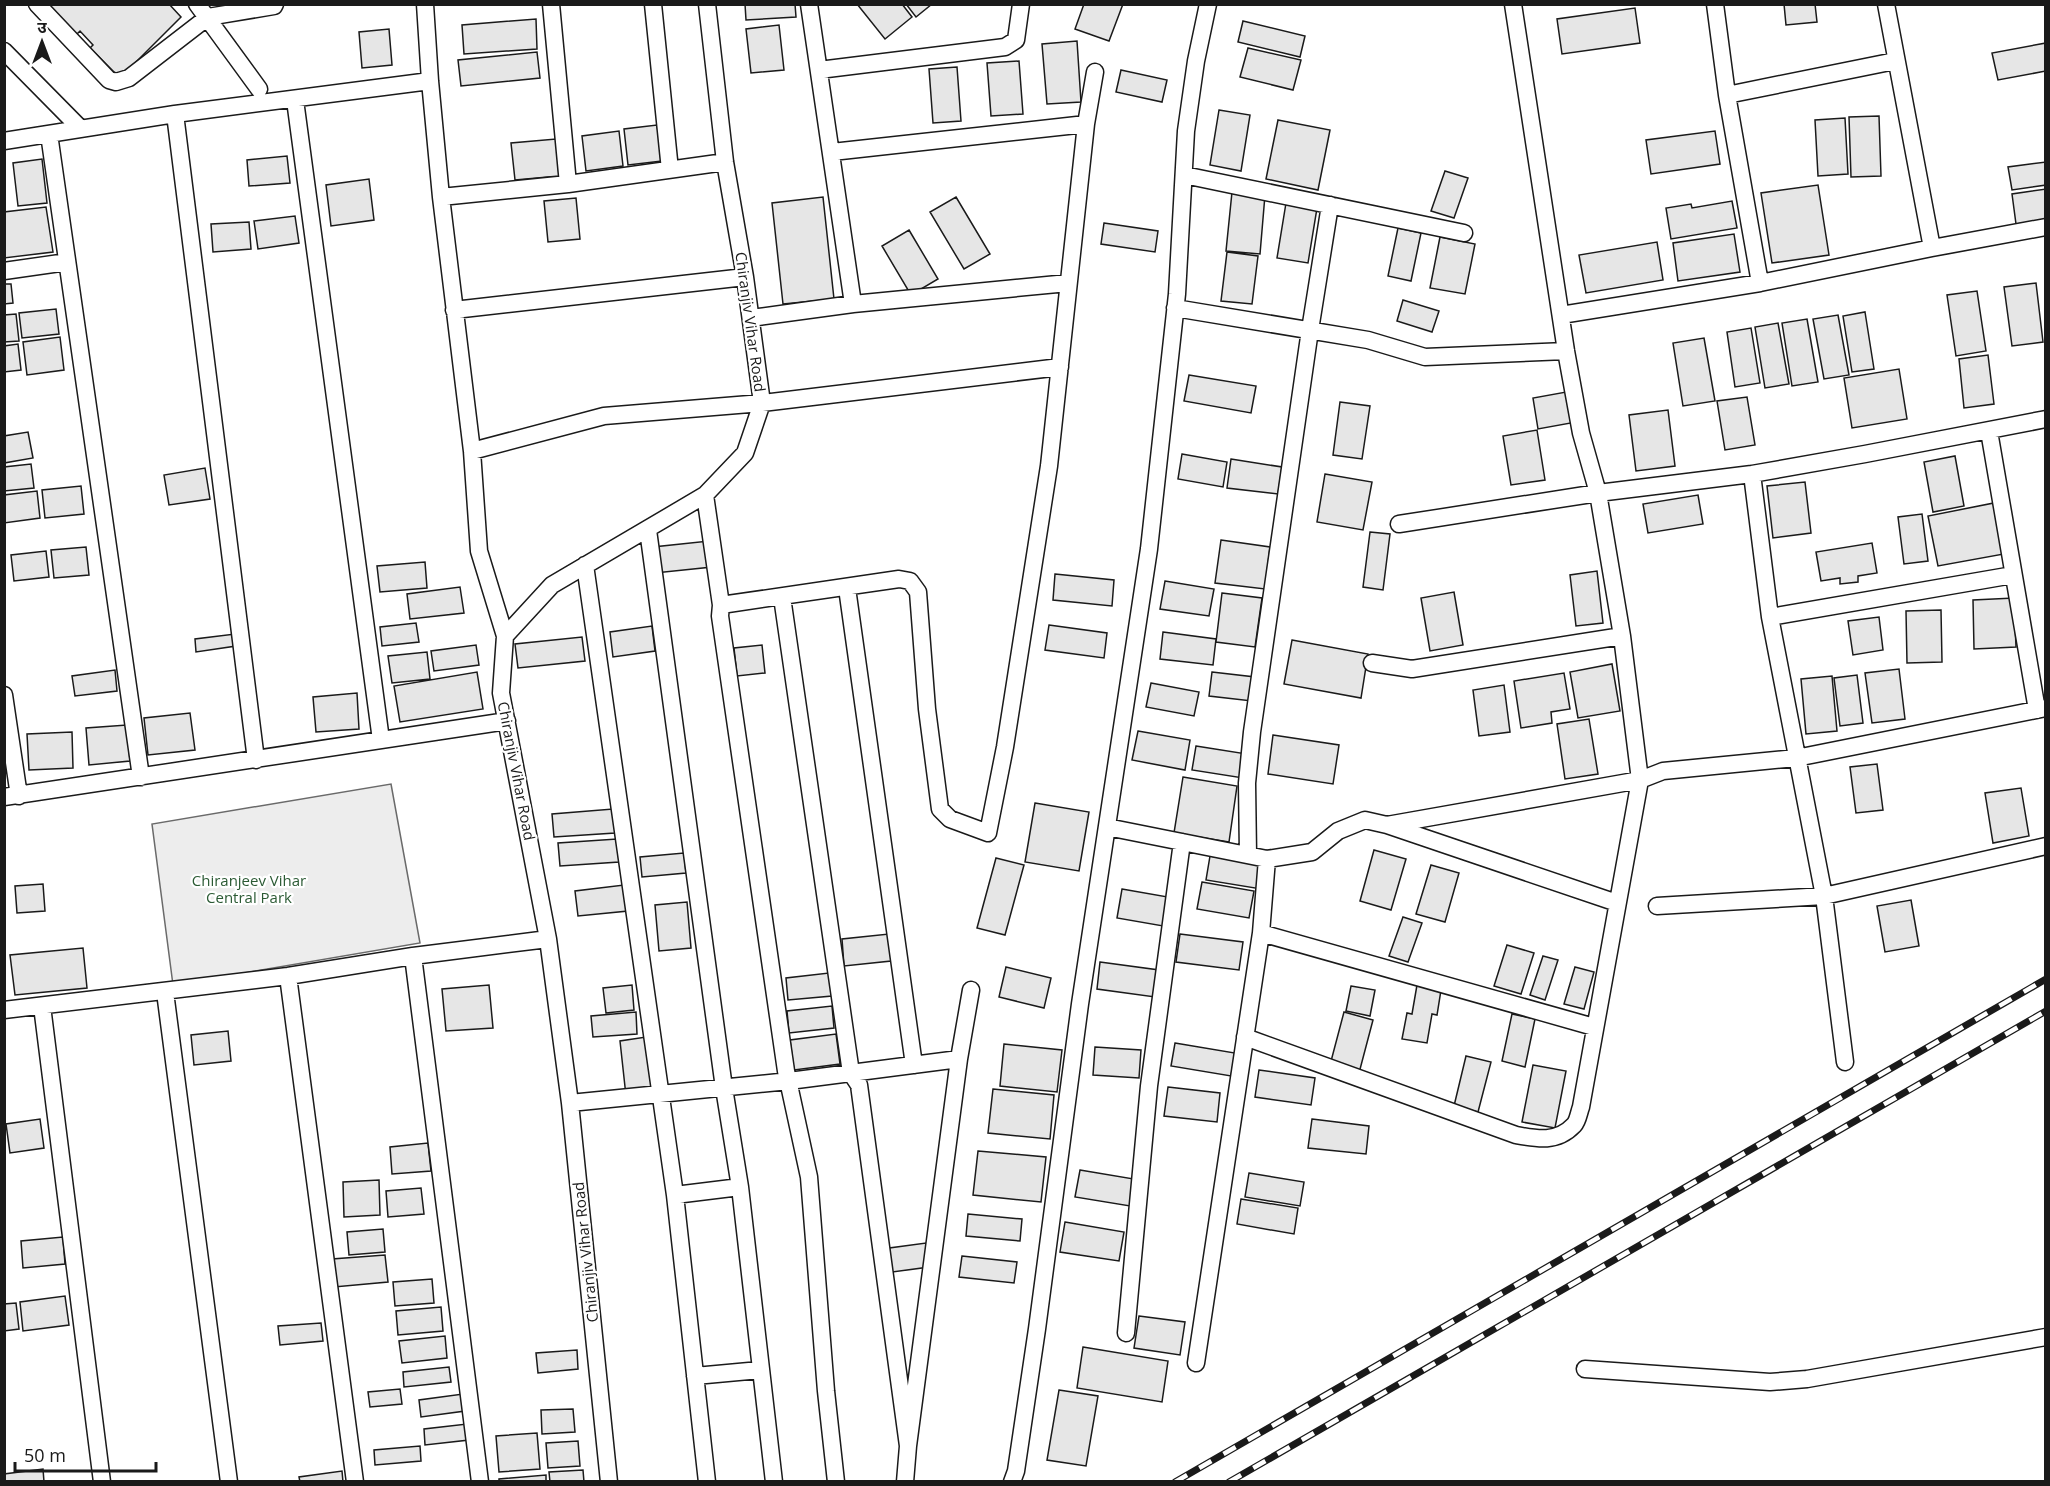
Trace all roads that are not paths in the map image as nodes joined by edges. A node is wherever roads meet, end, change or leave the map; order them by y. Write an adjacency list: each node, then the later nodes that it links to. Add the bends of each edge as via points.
1 (37, 4): 13 (street, via 105,76 116,82 129,78)
2 (425, 4): 18 (street)
3 (551, 4): 31 (street)
4 (653, 4): 29 (street)
5 (707, 4): 28 (street, Chiranjiv Vihar Road)
6 (809, 4): 16 (street)
7 (1021, 4): 16 (street, via 1016,40 1005,47)
8 (1208, 4): 30 (street, via 1186,131)
9 (1513, 4): 45 (street)
10 (1715, 4): 20 (street)
11 (1886, 4): 15 (street)
12 (279, 5): 13 (street)
13 (202, 10): 19 (street)
14 (4, 51): 24 (street)
15 (1895, 61): 20 (street); 36 (street)
16 (819, 70): 27 (street)
17 (1095, 72): 23 (street)
18 (430, 81): 21 (street); 32 (street)
19 (259, 89)
20 (1727, 95): 40 (street)
21 (295, 100): 22 (street); 71 (street)
22 (175, 114): 24 (street); 73 (street)
23 (1086, 124): 27 (street); 41 (street)
24 (81, 129): 25 (street)
25 (49, 134): 26 (street); 37 (street)
26 (4, 141)
27 (832, 152): 42 (street)
28 (725, 162): 29 (street); 39 (street, Chiranjiv Vihar Road)
29 (670, 170): 31 (street)
30 (1184, 175): 33 (street); 43 (street)
31 (568, 184): 32 (street)
32 (441, 197): 44 (street)
33 (1330, 205): 35 (street); 47 (street)
34 (2046, 227): 36 (street)
35 (1464, 233)
36 (1932, 248): 40 (street)
37 (68, 262): 38 (street); 74 (street)
38 (4, 271)
39 (745, 278): 44 (street); 46 (street, Chiranjiv Vihar Road)
40 (1760, 282): 45 (street)
41 (1068, 283): 42 (street); 49 (street)
42 (853, 304): 46 (street)
43 (1175, 308): 47 (street); 78 (street, via 1149,549)
44 (454, 310): 53 (street)
45 (1561, 315): 48 (street)
46 (751, 318): 50 (street, Chiranjiv Vihar Road)
47 (1310, 330): 48 (street, via 1368,340 1425,357); 81 (street, via 1252,732 1247,783)
48 (1566, 351): 55 (street, via 1581,433)
49 (1060, 367): 50 (street); 61 (street, via 1041,520 988,833 951,819 940,809 918,592 910,581 899,579)
50 (762, 403): 53 (street, via 604,416); 56 (street, Chiranjiv Vihar Road, via 745,453)
51 (2046, 419): 52 (street)
52 (1989, 431): 54 (street); 60 (street)
53 (472, 452): 65 (street, via 479,551)
54 (1752, 474): 55 (street); 64 (street)
55 (1598, 493): 57 (street); 66 (street)
56 (705, 495): 58 (street, Chiranjiv Vihar Road); 63 (street)
57 (1399, 524)
58 (648, 530): 59 (street, Chiranjiv Vihar Road); 101 (street)
59 (585, 566): 65 (street, Chiranjiv Vihar Road, via 552,585); 102 (street)
60 (2013, 575): 64 (street); 69 (street)
61 (848, 588): 62 (street); 98 (street)
62 (782, 597): 63 (street); 99 (street)
63 (721, 605): 100 (street)
64 (1770, 617): 72 (street)
65 (505, 636): 70 (street, Chiranjiv Vihar Road, via 501,693)
66 (1622, 636): 67 (street, via 1412,669); 75 (street)
67 (1372, 663)
68 (4, 695): 76 (street)
69 (2041, 709): 72 (street)
70 (507, 721): 71 (street); 87 (street, Chiranjiv Vihar Road)
71 (381, 740): 73 (street)
72 (1796, 758): 75 (street, via 1663,771); 83 (street)
73 (256, 760): 74 (street)
74 (141, 777): 76 (street)
75 (1640, 780): 77 (street); 84 (street)
76 (12, 796)
77 (1387, 825): 82 (street, via 1365,820 1338,831 1312,852); 84 (street)
78 (1107, 827): 79 (street); 122 (street)
79 (1182, 842): 81 (street); 106 (street, via 1149,1086)
80 (2046, 846): 83 (street)
81 (1248, 855): 82 (street)
82 (1267, 859): 86 (street)
83 (1824, 896): 85 (street); 97 (street)
84 (1617, 903): 94 (street)
85 (1657, 906)
86 (1261, 933): 94 (street); 95 (street)
87 (548, 939): 88 (street); 103 (street, Chiranjiv Vihar Road)
88 (413, 956): 89 (street); 116 (street)
89 (288, 976): 91 (street); 115 (street)
90 (971, 990): 96 (street)
91 (165, 992): 92 (street); 114 (street)
92 (42, 1006): 93 (street); 113 (street)
93 (4, 1010)
94 (1594, 1027): 95 (street, via 1575,1124 1556,1136 1540,1140 1515,1135)
95 (1245, 1037): 108 (street)
96 (959, 1059): 98 (street); 112 (street)
97 (1845, 1062)
98 (914, 1065): 99 (street)
99 (851, 1073): 100 (street); 112 (street, via 859,1085)
100 (789, 1082): 101 (street); 120 (street, via 809,1177)
101 (724, 1088): 102 (street); 104 (street)
102 (660, 1095): 103 (street); 105 (street)
103 (570, 1102): 117 (street, Chiranjiv Vihar Road)
104 (740, 1187): 105 (street); 109 (street)
105 (675, 1196): 111 (street)
106 (1126, 1333)
107 (2046, 1337): 110 (street, via 1770,1382)
108 (1196, 1364)
109 (760, 1370): 111 (street); 119 (street)
110 (1585, 1370)
111 (695, 1376): 118 (street)
112 (908, 1446): 121 (street)
113 (102, 1482)
114 (229, 1482)
115 (356, 1482)
116 (480, 1482)
117 (609, 1482)
118 (707, 1482)
119 (774, 1482)
120 (836, 1482)
121 (905, 1482)
122 (1012, 1482)

